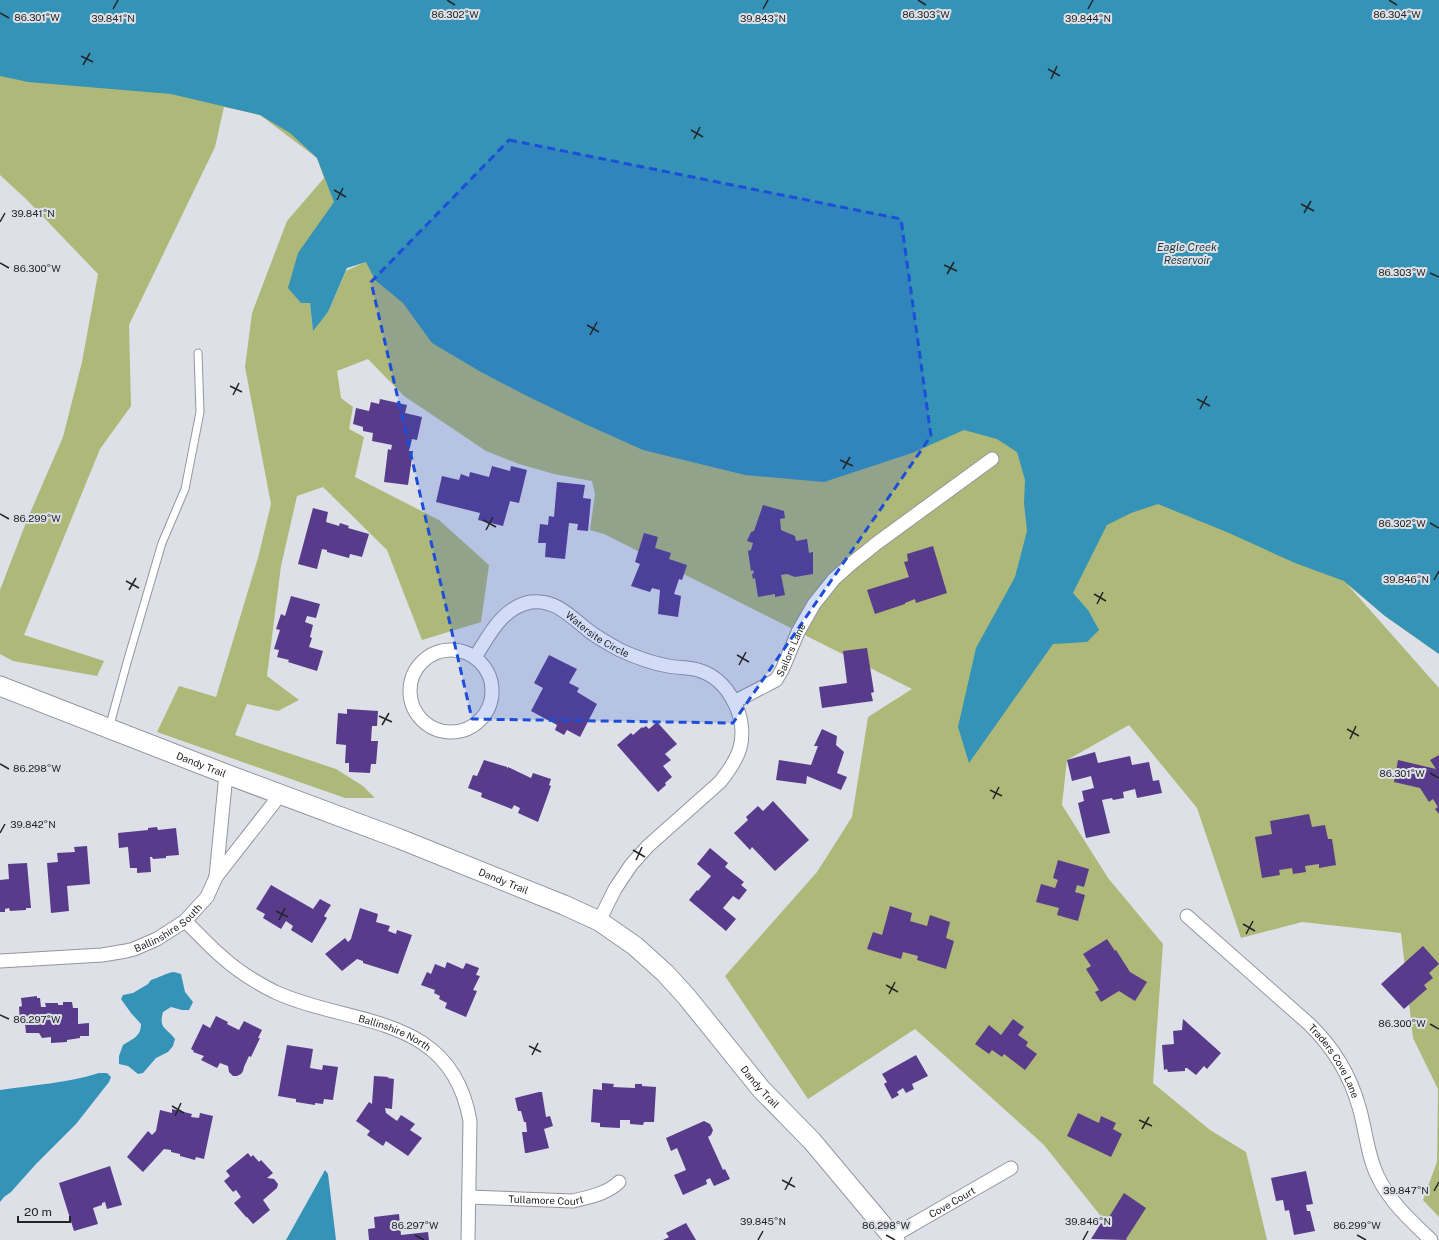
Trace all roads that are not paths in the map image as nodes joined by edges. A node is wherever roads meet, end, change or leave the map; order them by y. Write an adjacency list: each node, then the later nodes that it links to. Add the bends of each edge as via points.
1 (198, 353): 6 (lane, via 200,412 185,489 162,543 112,717)
2 (992, 459): 5 (street, Sailors Lane, via 834,579 814,604 776,680)
3 (474, 658): 3 (street, via 484,666 492,684 492,696 485,714 472,727 460,732 447,732 429,726 419,718 411,701 410,689 416,671 429,657 440,652 456,651); 5 (street, Watersite Circle, via 503,616 524,604 545,603 564,610 589,631 623,651 662,665 699,670 708,674 723,685)
4 (0, 686): 6 (street, Dandy Trail)
5 (734, 702): 12 (street, via 741,724 741,740 730,770 631,865 615,889)
6 (111, 729): 7 (street, Dandy Trail)
7 (226, 774): 8 (street, Dandy Trail); 9 (street, Ballinshire South)
8 (280, 795): 9 (street); 12 (street, Dandy Trail, via 407,842 564,905)
9 (216, 877): 11 (street, Ballinshire South, via 207,896)
10 (1187, 916): 19 (street, Traders Cove Lane, via 1327,1043 1352,1086 1366,1143 1378,1177 1396,1205)
11 (184, 921): 13 (street, Ballinshire South, via 157,939 126,951 102,955); 16 (street, Ballinshire North, via 220,956 261,984 299,1001 400,1030 421,1042 439,1057 454,1076 469,1113)
12 (599, 922): 17 (street, Dandy Trail, via 635,946 665,972 761,1089 812,1141)
13 (0, 961)
14 (1010, 1168): 17 (street, Cove Court)
15 (619, 1182): 16 (street, Tullamore Court, via 602,1192 573,1200)
16 (469, 1197): 18 (street, Ballinshire North)
17 (894, 1238)
18 (468, 1240)
19 (1431, 1240)

